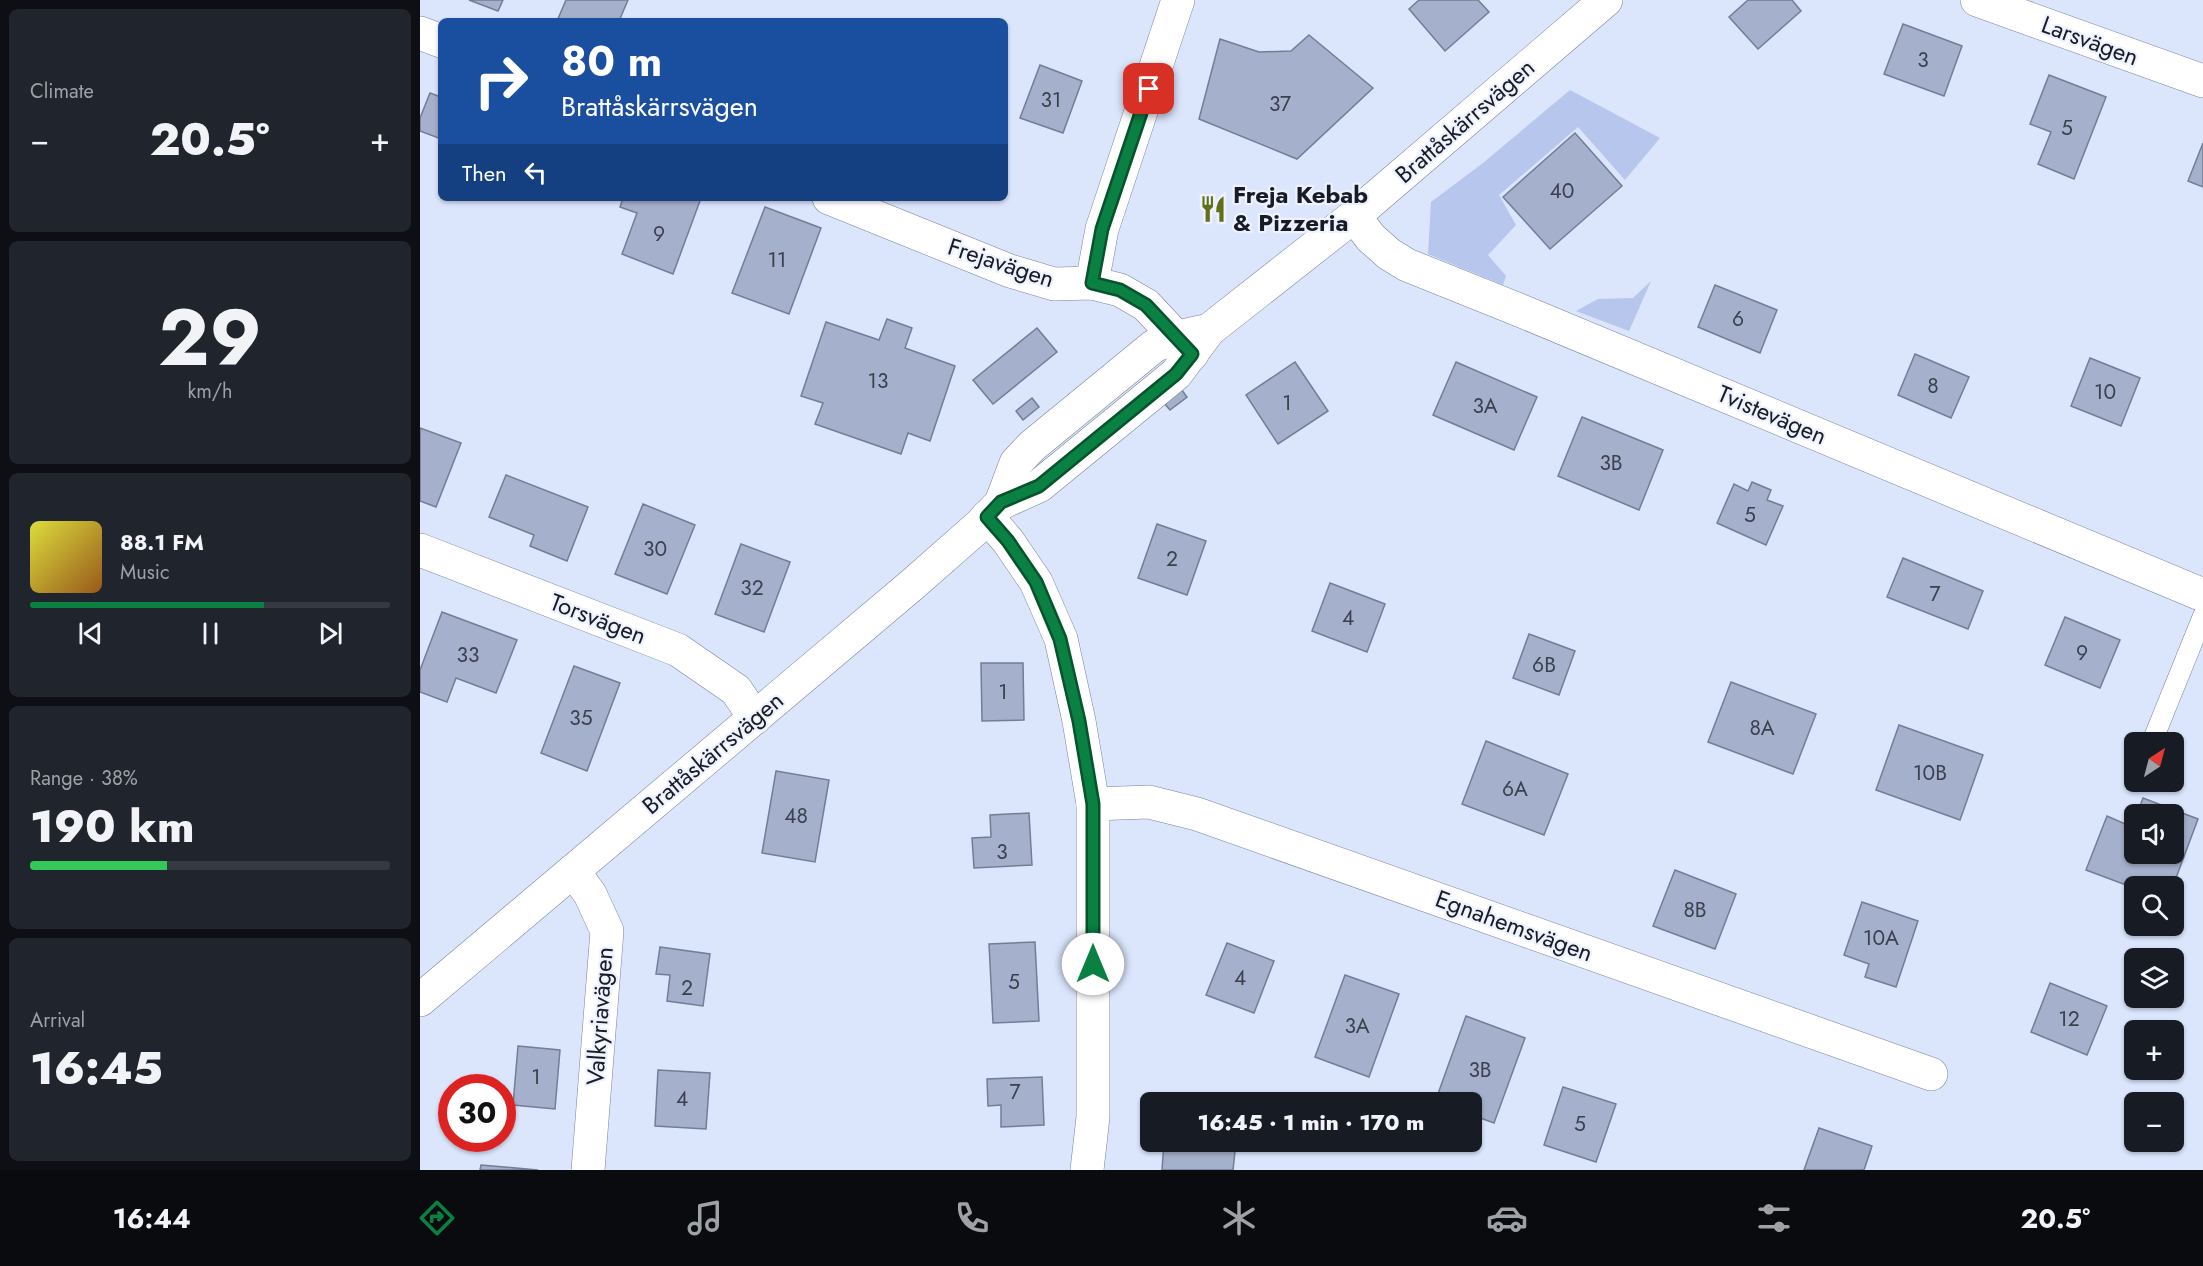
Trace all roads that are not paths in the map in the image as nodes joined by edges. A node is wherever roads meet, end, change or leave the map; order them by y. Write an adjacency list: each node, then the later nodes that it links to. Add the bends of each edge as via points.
1 (1178, 0): 9 (street, via 1102,229)
2 (1606, 0): 8 (street, Brattåskärrsvägen)
3 (1977, 0): 6 (street, Larsvägen)
4 (420, 33): 5 (street)
5 (438, 40)
6 (2203, 81)
7 (836, 201): 9 (street, Frejavägen, via 1010,271 1054,284)
8 (1353, 216): 10 (street, Brattåskärrsvägen); 13 (street, Tvistevägen, via 1371,238 1407,265)
9 (1092, 283): 10 (street, Frejavägen, via 1120,290)
10 (1192, 340): 11 (street, Brattåskärrsvägen, via 1176,374 1039,486)
11 (994, 510): 15 (street, Brattåskärrsvägen, via 914,584); 17 (street, via 1008,541 1036,582 1060,639)
12 (420, 550): 15 (street, Torsvägen, via 678,650 736,690)
13 (2203, 594)
14 (2203, 616): 16 (lane)
15 (755, 717): 18 (street, Brattåskärrsvägen)
16 (2156, 732)
17 (1093, 804): 20 (street, Egnahemsvägen, via 1149,802 1197,814); 22 (street, via 1093,1117)
18 (573, 871): 19 (street, Brattåskärrsvägen); 21 (street, Valkyriavägen, via 590,894 607,931)
19 (420, 1000)
20 (1931, 1074)
21 (588, 1170)
22 (1088, 1170)

